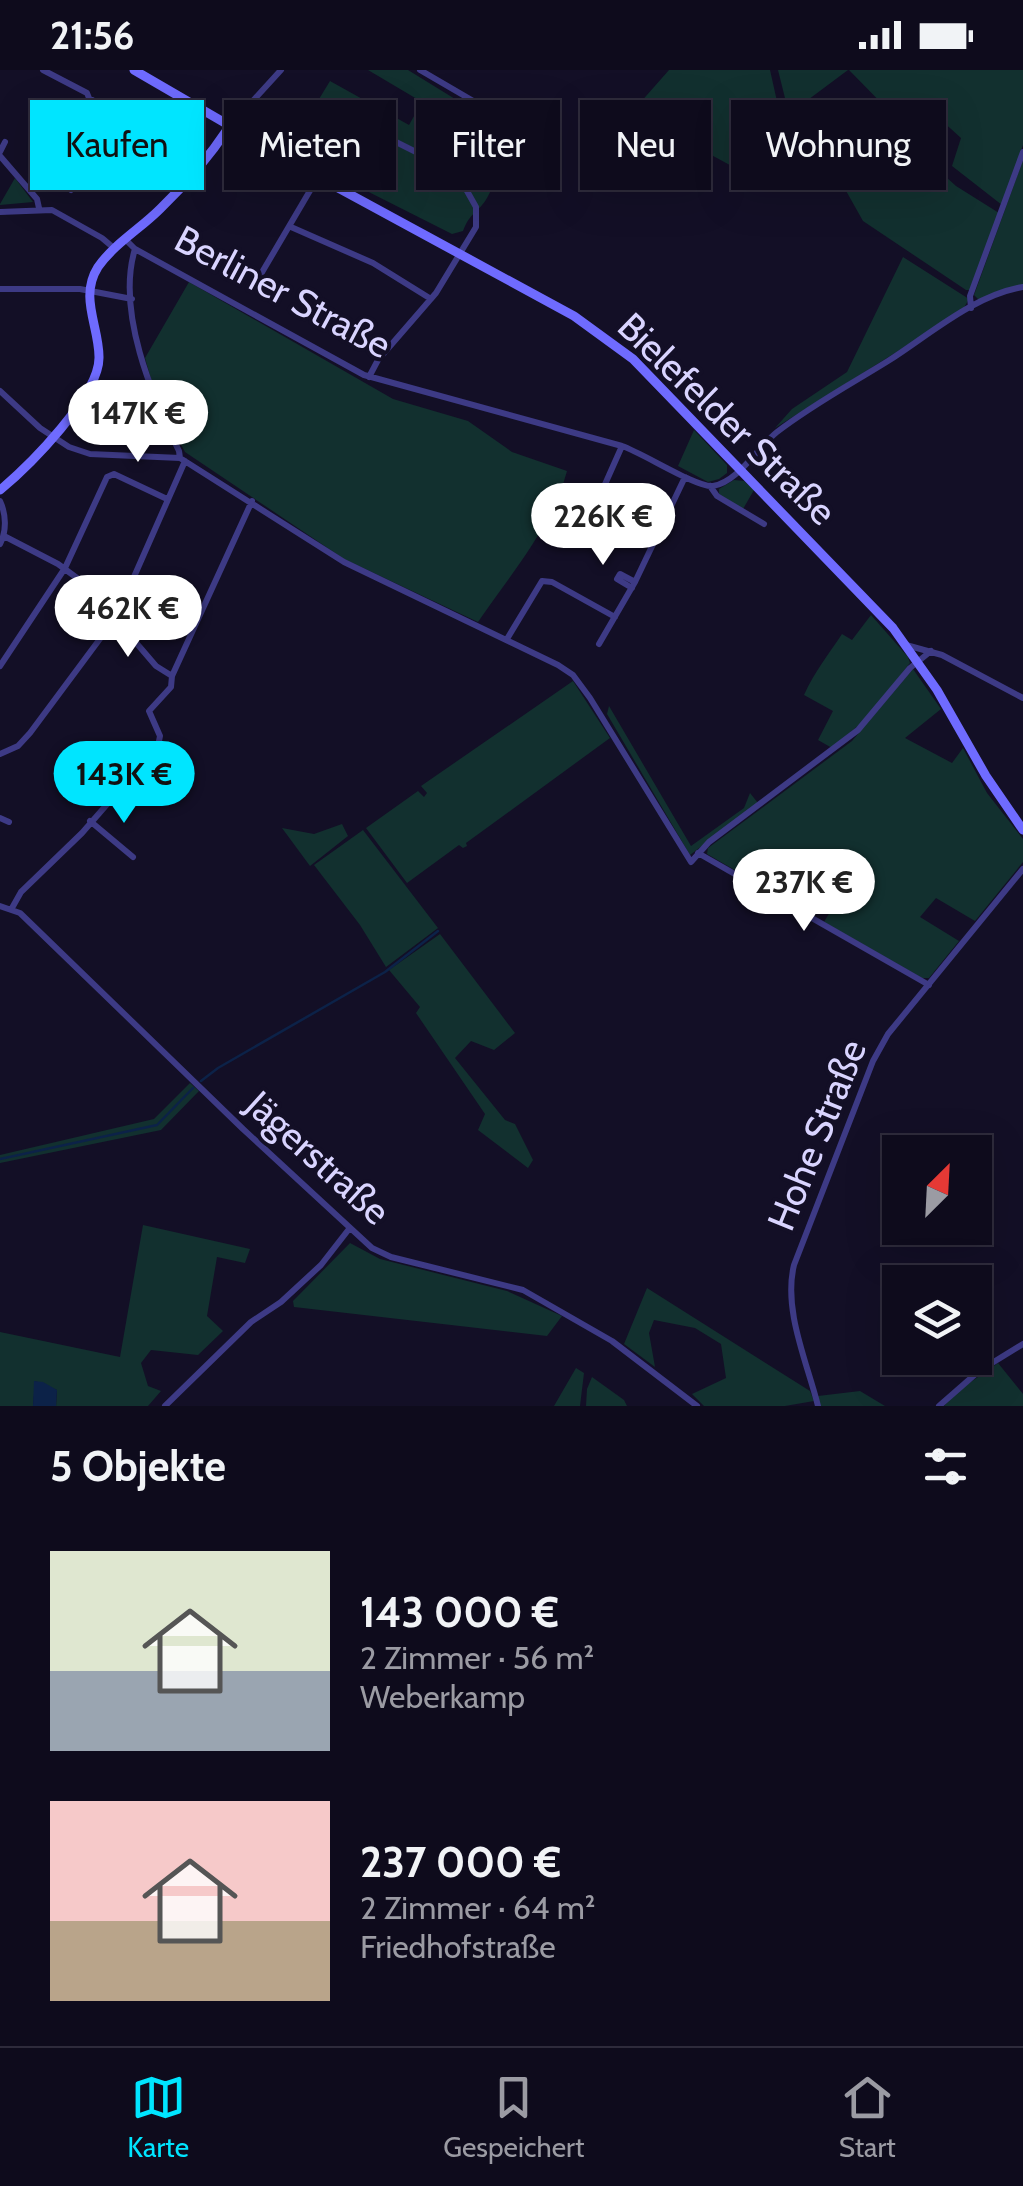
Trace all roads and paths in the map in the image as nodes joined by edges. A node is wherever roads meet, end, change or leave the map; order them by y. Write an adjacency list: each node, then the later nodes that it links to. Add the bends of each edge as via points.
1 (44, 70): 6 (street)
2 (134, 70): 5 (main road, Bielefelder Straße)
3 (281, 70): 7 (street)
4 (420, 70): 8 (street)
5 (150, 74): 9 (main road, Bielefelder Straße)
6 (97, 100)
7 (253, 100)
8 (470, 100)
9 (224, 124)
10 (224, 132): 20 (main road, via 192,175)
11 (6, 142): 13 (street)
12 (1023, 152): 30 (street)
13 (0, 154): 17 (street)
14 (311, 190): 19 (street)
15 (343, 190): 23 (main road, Bielefelder Straße)
16 (466, 190): 23 (street, via 476,207 476,227)
17 (40, 208): 18 (street); 22 (street)
18 (0, 212)
19 (291, 227): 24 (street); 29 (street)
20 (126, 240): 21 (street, Berliner Straße); 22 (main road, Berliner Straße)
21 (135, 248): 28 (street); 31 (street, Berliner Straße)
22 (114, 249): 27 (main road, Berliner Straße)
23 (461, 252): 29 (street); 36 (main road, Bielefelder Straße, via 633,359)
24 (261, 274)
25 (1023, 287): 30 (street)
26 (0, 289): 27 (street)
27 (89, 290): 28 (street); 33 (main road, via 98,372)
28 (132, 299): 35 (street, via 152,393)
29 (431, 299): 31 (street)
30 (971, 308): 36 (street, via 775,434)
31 (369, 378): 34 (street, Berliner Straße)
32 (0, 391): 33 (street)
33 (52, 436): 35 (street, via 90,454); 39 (main road)
34 (622, 446): 37 (street, Berliner Straße); 44 (street)
35 (182, 460): 40 (street); 42 (street)
36 (740, 468): 38 (street); 52 (main road, Bielefelder Straße)
37 (685, 477): 38 (street, Berliner Straße); 49 (street)
38 (710, 486): 43 (street, Berliner Straße)
39 (0, 490)
40 (167, 499): 46 (street, via 114,474 106,477); 47 (street, via 126,595)
41 (0, 501): 45 (street)
42 (252, 501): 50 (street, via 344,562); 56 (street)
43 (764, 524)
44 (587, 532)
45 (2, 540): 46 (street)
46 (65, 568): 47 (street); 55 (street)
47 (114, 606): 48 (street)
48 (114, 617): 56 (street); 58 (street, via 30,733)
49 (615, 617): 50 (street, via 542,581); 51 (street)
50 (506, 639): 63 (street, via 558,665 582,687 690,862)
51 (599, 644)
52 (906, 646): 53 (street); 54 (main road, Bielefelder Straße)
53 (932, 651): 54 (street); 57 (street)
54 (918, 662): 62 (main road, Bielefelder Straße); 63 (street, via 858,730)
55 (0, 666)
56 (172, 676): 59 (street, via 171,687 150,710 160,736)
57 (1023, 698)
58 (0, 754)
59 (145, 760): 60 (street); 61 (street)
60 (168, 779)
61 (90, 822): 64 (street); 67 (street)
62 (1023, 830)
63 (698, 852): 68 (street)
64 (134, 857)
65 (1023, 869): 68 (street, Hohe Straße)
66 (0, 906): 67 (street)
67 (12, 908): 69 (street, Jägerstraße)
68 (928, 985): 73 (street, Hohe Straße, via 872,1061 794,1265 792,1304)
69 (349, 1229): 71 (street, via 322,1266 251,1322); 72 (street, Jägerstraße, via 391,1256 523,1290 612,1341)
70 (1023, 1344): 74 (street)
71 (165, 1406)
72 (697, 1406)
73 (818, 1406)
74 (939, 1406)

